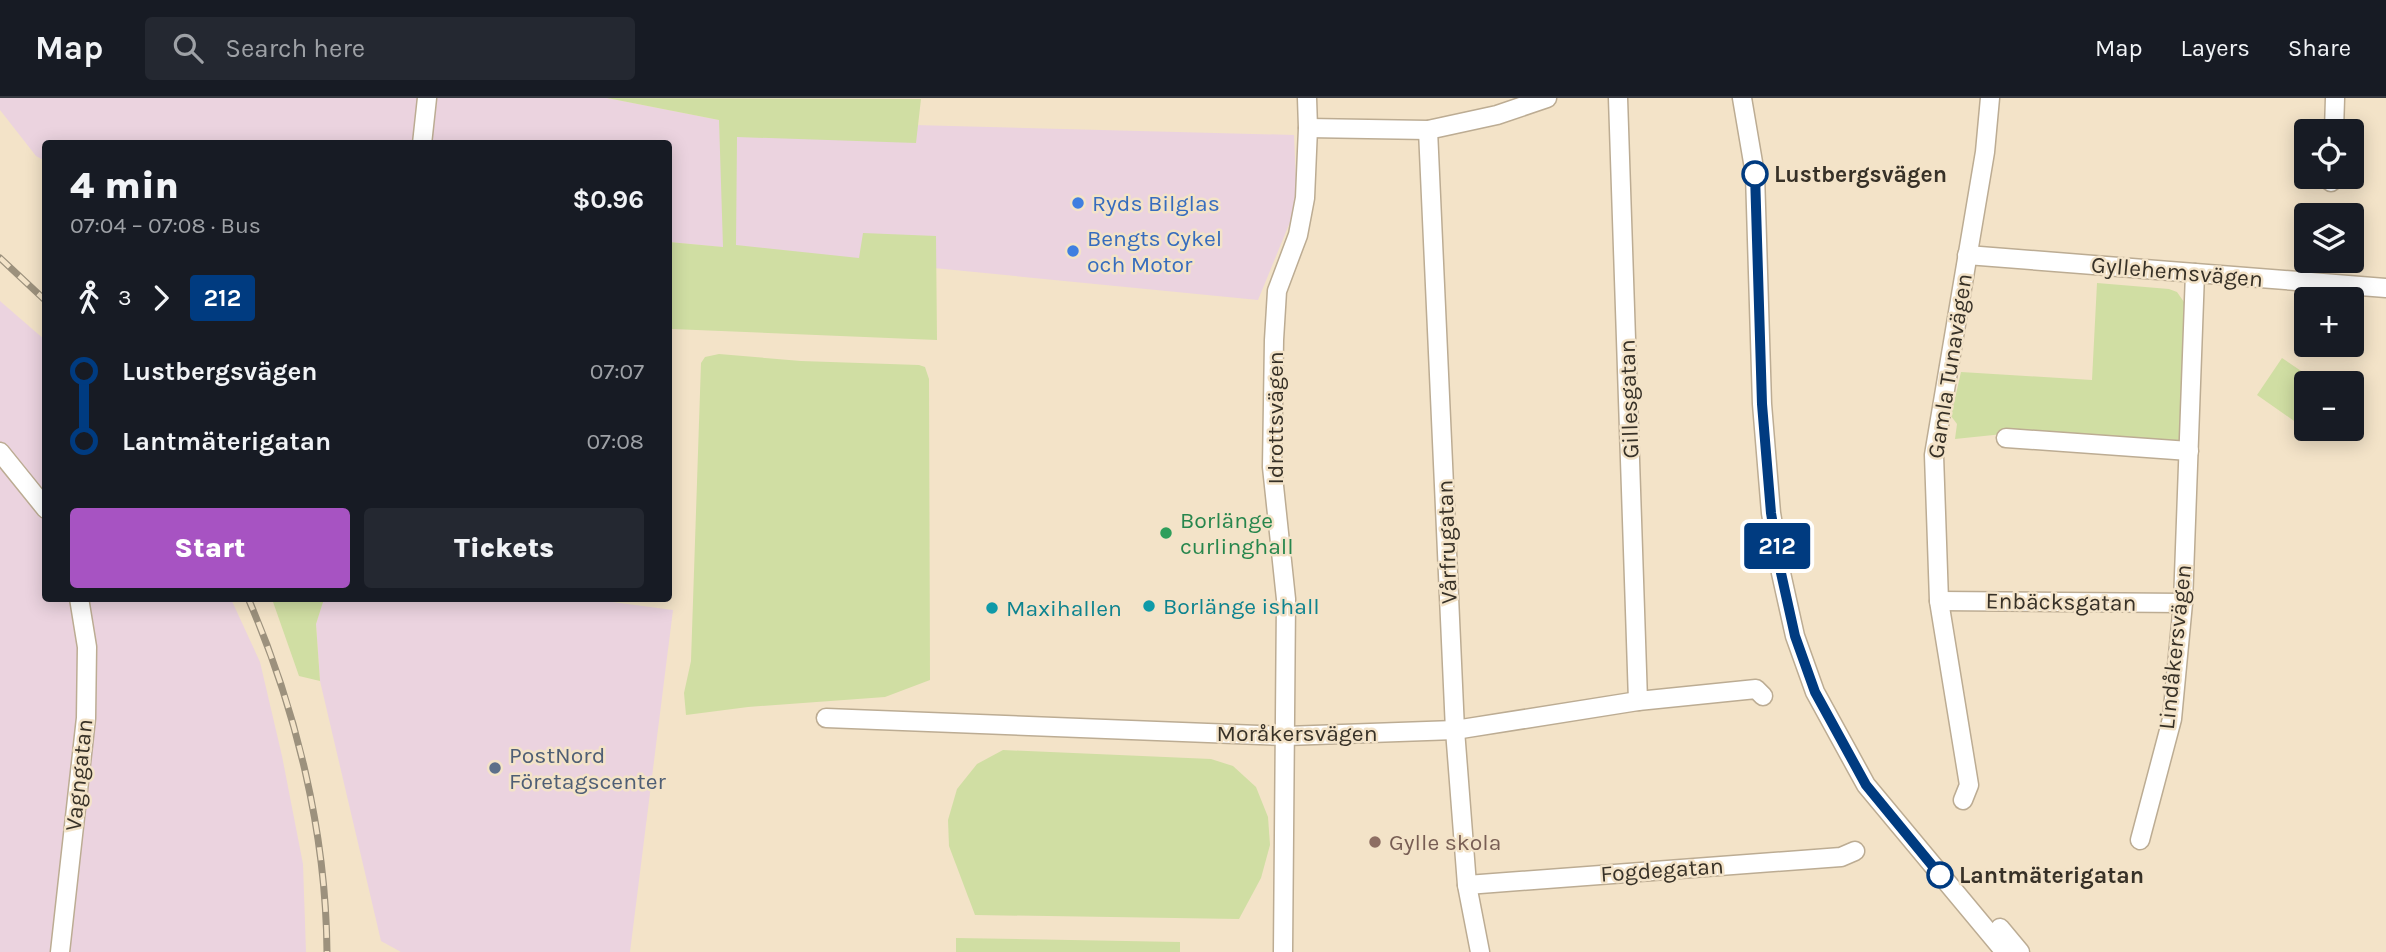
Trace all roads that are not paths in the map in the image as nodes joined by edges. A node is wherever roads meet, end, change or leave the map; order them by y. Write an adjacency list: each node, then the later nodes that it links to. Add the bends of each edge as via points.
1 (427, 98): 13 (street)
2 (1307, 98): 10 (street, Idrottsvägen)
3 (1547, 98): 11 (street)
4 (1618, 98): 26 (street, Gillesgatan)
5 (1742, 98): 12 (street)
6 (1750, 98): 12 (street)
7 (1990, 98): 14 (street, Gamla Tunavägen)
8 (2335, 98): 9 (street)
9 (2334, 119)
10 (1308, 128): 11 (street); 29 (street, Idrottsvägen, via 1305,198 1298,235 1277,291 1274,340 1272,467 1286,599)
11 (1428, 130): 28 (street, Vårfrugatan)
12 (1746, 132): 24 (street, via 1755,174 1762,404 1771,513 1795,636)
13 (422, 140)
14 (1967, 256): 15 (street, Gyllehemsvägen); 21 (street, Gamla Tunavägen, via 1934,454)
15 (2195, 273): 16 (street, Gyllehemsvägen); 18 (street, Lindåkersvägen)
16 (2386, 288)
17 (2006, 438): 18 (street)
18 (2189, 451): 23 (street, Lindåkersvägen)
19 (0, 452): 20 (street)
20 (42, 504)
21 (1939, 601): 23 (street, Enbäcksgatan); 30 (street, Gamla Tunavägen, via 1969,785)
22 (80, 602): 34 (street, Vagngatan, via 87,647 86,718)
23 (2183, 603): 31 (street, Lindåkersvägen, via 2172,719)
24 (1815, 692): 37 (street, via 1866,785); 38 (street, via 1870,780)
25 (1763, 696): 26 (street, Moråkersvägen, via 1756,689)
26 (1638, 701): 28 (street, Moråkersvägen)
27 (826, 718): 29 (street, Moråkersvägen)
28 (1455, 730): 29 (street, Moråkersvägen); 33 (street, Vårfrugatan)
29 (1286, 736): 35 (street, Idrottsvägen)
30 (1964, 800)
31 (2140, 840)
32 (1855, 851): 33 (street, Fogdegatan, via 1841,857)
33 (1468, 885): 36 (street, Vårfrugatan)
34 (60, 952)
35 (1283, 952)
36 (1480, 952)
37 (2005, 952)
38 (2020, 952)

